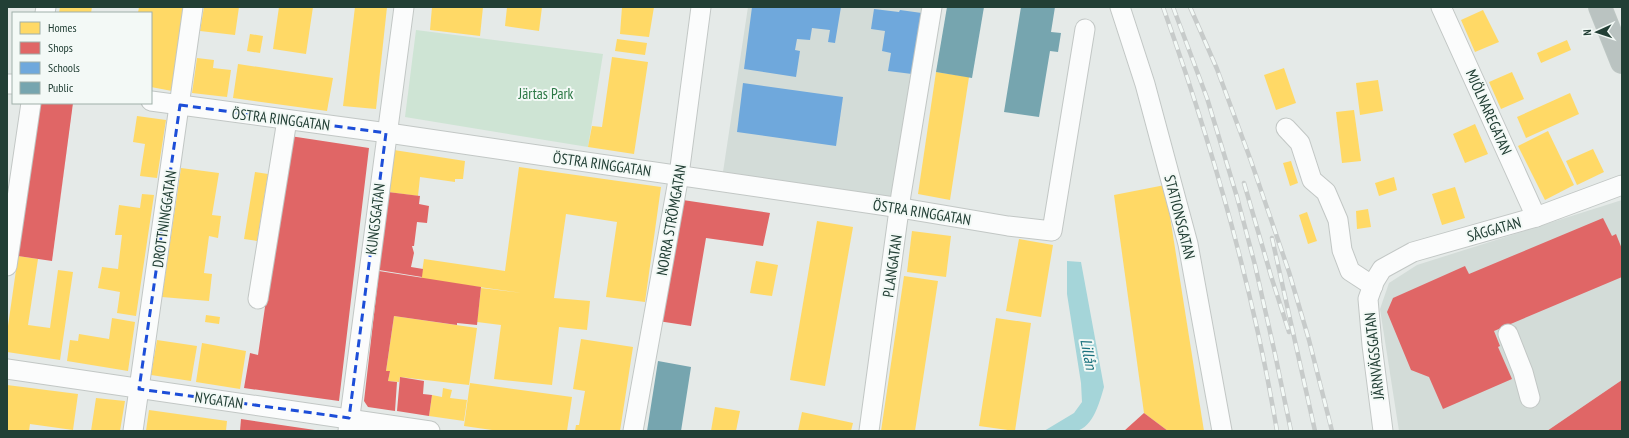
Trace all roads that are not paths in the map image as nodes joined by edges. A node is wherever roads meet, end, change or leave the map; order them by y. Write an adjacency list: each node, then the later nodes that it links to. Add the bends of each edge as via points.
1 (193, 7): 12 (street, DROTTNINGGATAN)
2 (404, 7): 15 (street, KUNGSGATAN)
3 (701, 7): 16 (street, NORRA STRÖMGATAN)
4 (932, 7): 18 (street, PLANGATAN)
5 (1120, 7): 32 (street, STATIONSGATAN, via 1145,84 1188,244)
6 (1441, 7): 19 (street, MJÖLNAREGATAN)
7 (1600, 7): 9 (highway)
8 (1085, 29): 18 (street, ÖSTRA RINGGATAN, via 1052,231)
9 (1622, 62)
10 (152, 101): 12 (street, ÖSTRA RINGGATAN)
11 (31, 104): 20 (street)
12 (180, 105): 13 (street, ÖSTRA RINGGATAN); 25 (street, DROTTNINGGATAN)
13 (287, 120): 15 (street, ÖSTRA RINGGATAN); 22 (street)
14 (1286, 128): 21 (street, via 1300,143 1312,180 1326,192 1338,220 1342,250 1350,271)
15 (386, 133): 16 (street, ÖSTRA RINGGATAN); 27 (street, KUNGSGATAN)
16 (679, 175): 18 (street, ÖSTRA RINGGATAN); 30 (street, NORRA STRÖMGATAN)
17 (1622, 185): 19 (street, SÅGGATAN)
18 (901, 208): 31 (street, PLANGATAN)
19 (1536, 217): 21 (street, SÅGGATAN, via 1413,252 1382,269)
20 (7, 266)
21 (1374, 284): 33 (street, JÄRNVÄGSGATAN, via 1368,299)
22 (258, 299)
23 (1508, 334): 26 (street)
24 (7, 369): 25 (street, NYGATAN)
25 (139, 389): 27 (street, NYGATAN); 28 (street, DROTTNINGGATAN)
26 (1530, 398)
27 (349, 425): 29 (street, NYGATAN)
28 (133, 431)
29 (430, 431)
30 (633, 431)
31 (869, 431)
32 (1222, 431)
33 (1383, 431)

